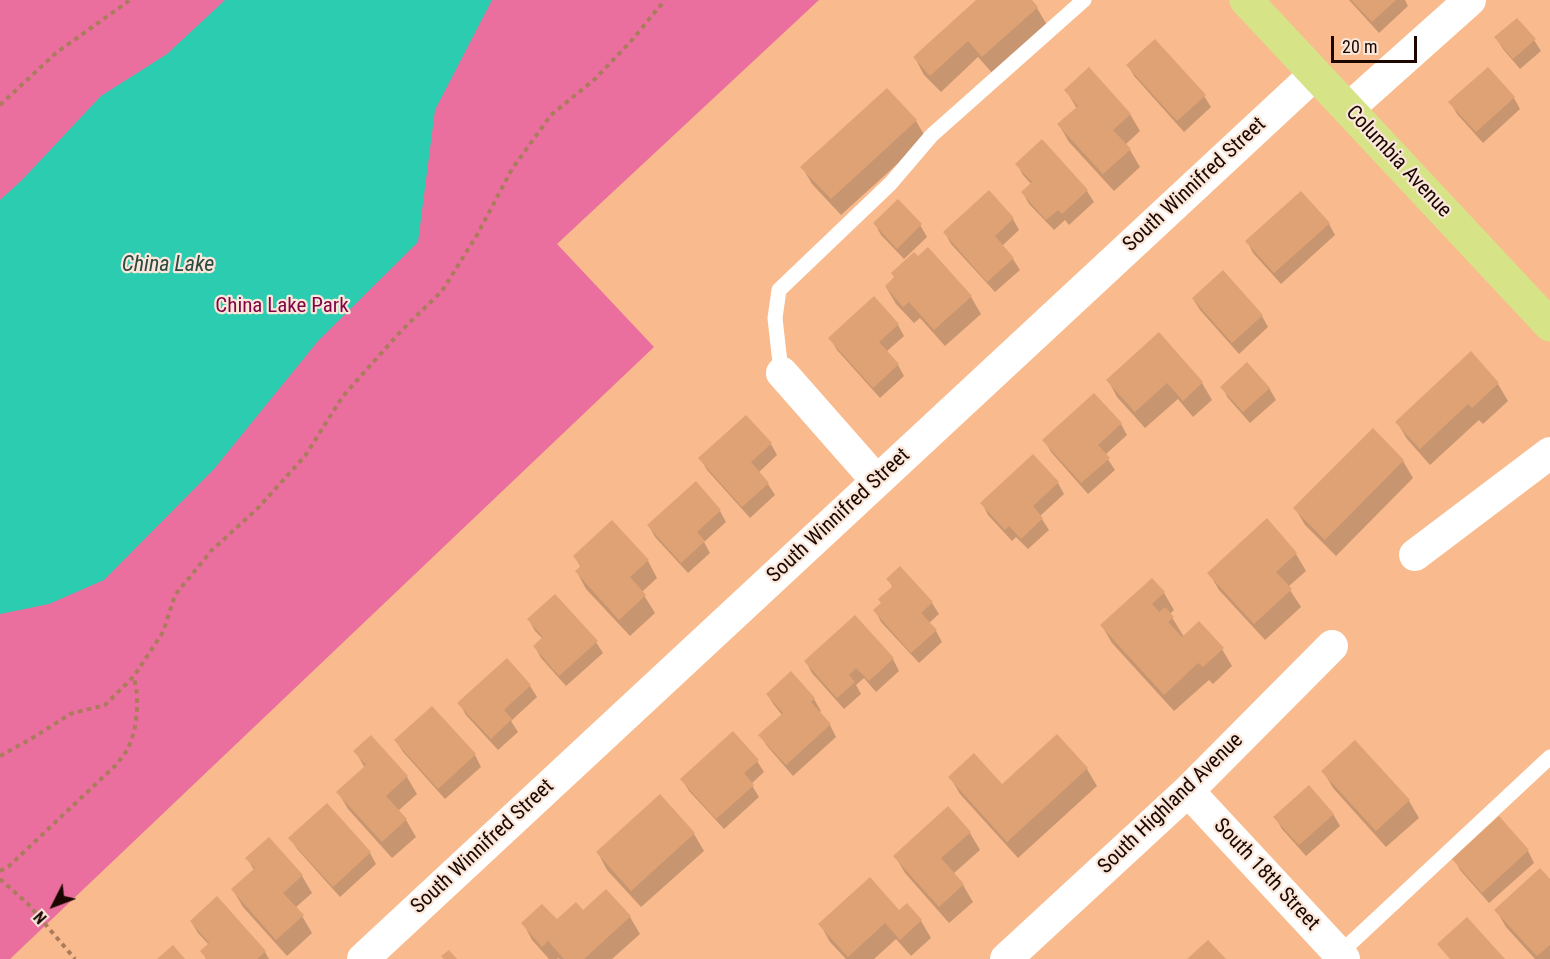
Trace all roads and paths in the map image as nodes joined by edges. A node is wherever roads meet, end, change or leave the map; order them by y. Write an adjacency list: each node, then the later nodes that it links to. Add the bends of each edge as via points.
1 (130, 0): 7 (path, via 56,53)
2 (665, 0): 15 (path, via 595,79 551,115 512,169 442,291 343,396 305,456 258,508 212,550 175,595 163,632)
3 (1084, 0): 10 (lane, via 932,135 891,183 779,290 775,318)
4 (1246, 0): 6 (main road, Columbia Avenue)
5 (1470, 0): 8 (street)
6 (1315, 74): 8 (main road, Columbia Avenue); 12 (street, South Winnifred Street)
7 (0, 105)
8 (1348, 109): 9 (main road, Columbia Avenue)
9 (1550, 325)
10 (783, 373): 12 (street)
11 (1550, 453): 13 (street)
12 (877, 481): 23 (street, South Winnifred Street)
13 (1415, 555)
14 (1332, 646): 18 (street, South Highland Avenue)
15 (134, 676): 16 (path, via 105,705 70,714); 19 (path, via 137,713 128,749 117,764)
16 (0, 756)
17 (1550, 757): 21 (lane)
18 (1188, 791): 21 (street, South 18th Street); 24 (street, South Highland Avenue)
19 (0, 871)
20 (0, 879): 22 (path, via 28,904)
21 (1342, 956)
22 (75, 959)
23 (363, 959)
24 (1006, 959)

